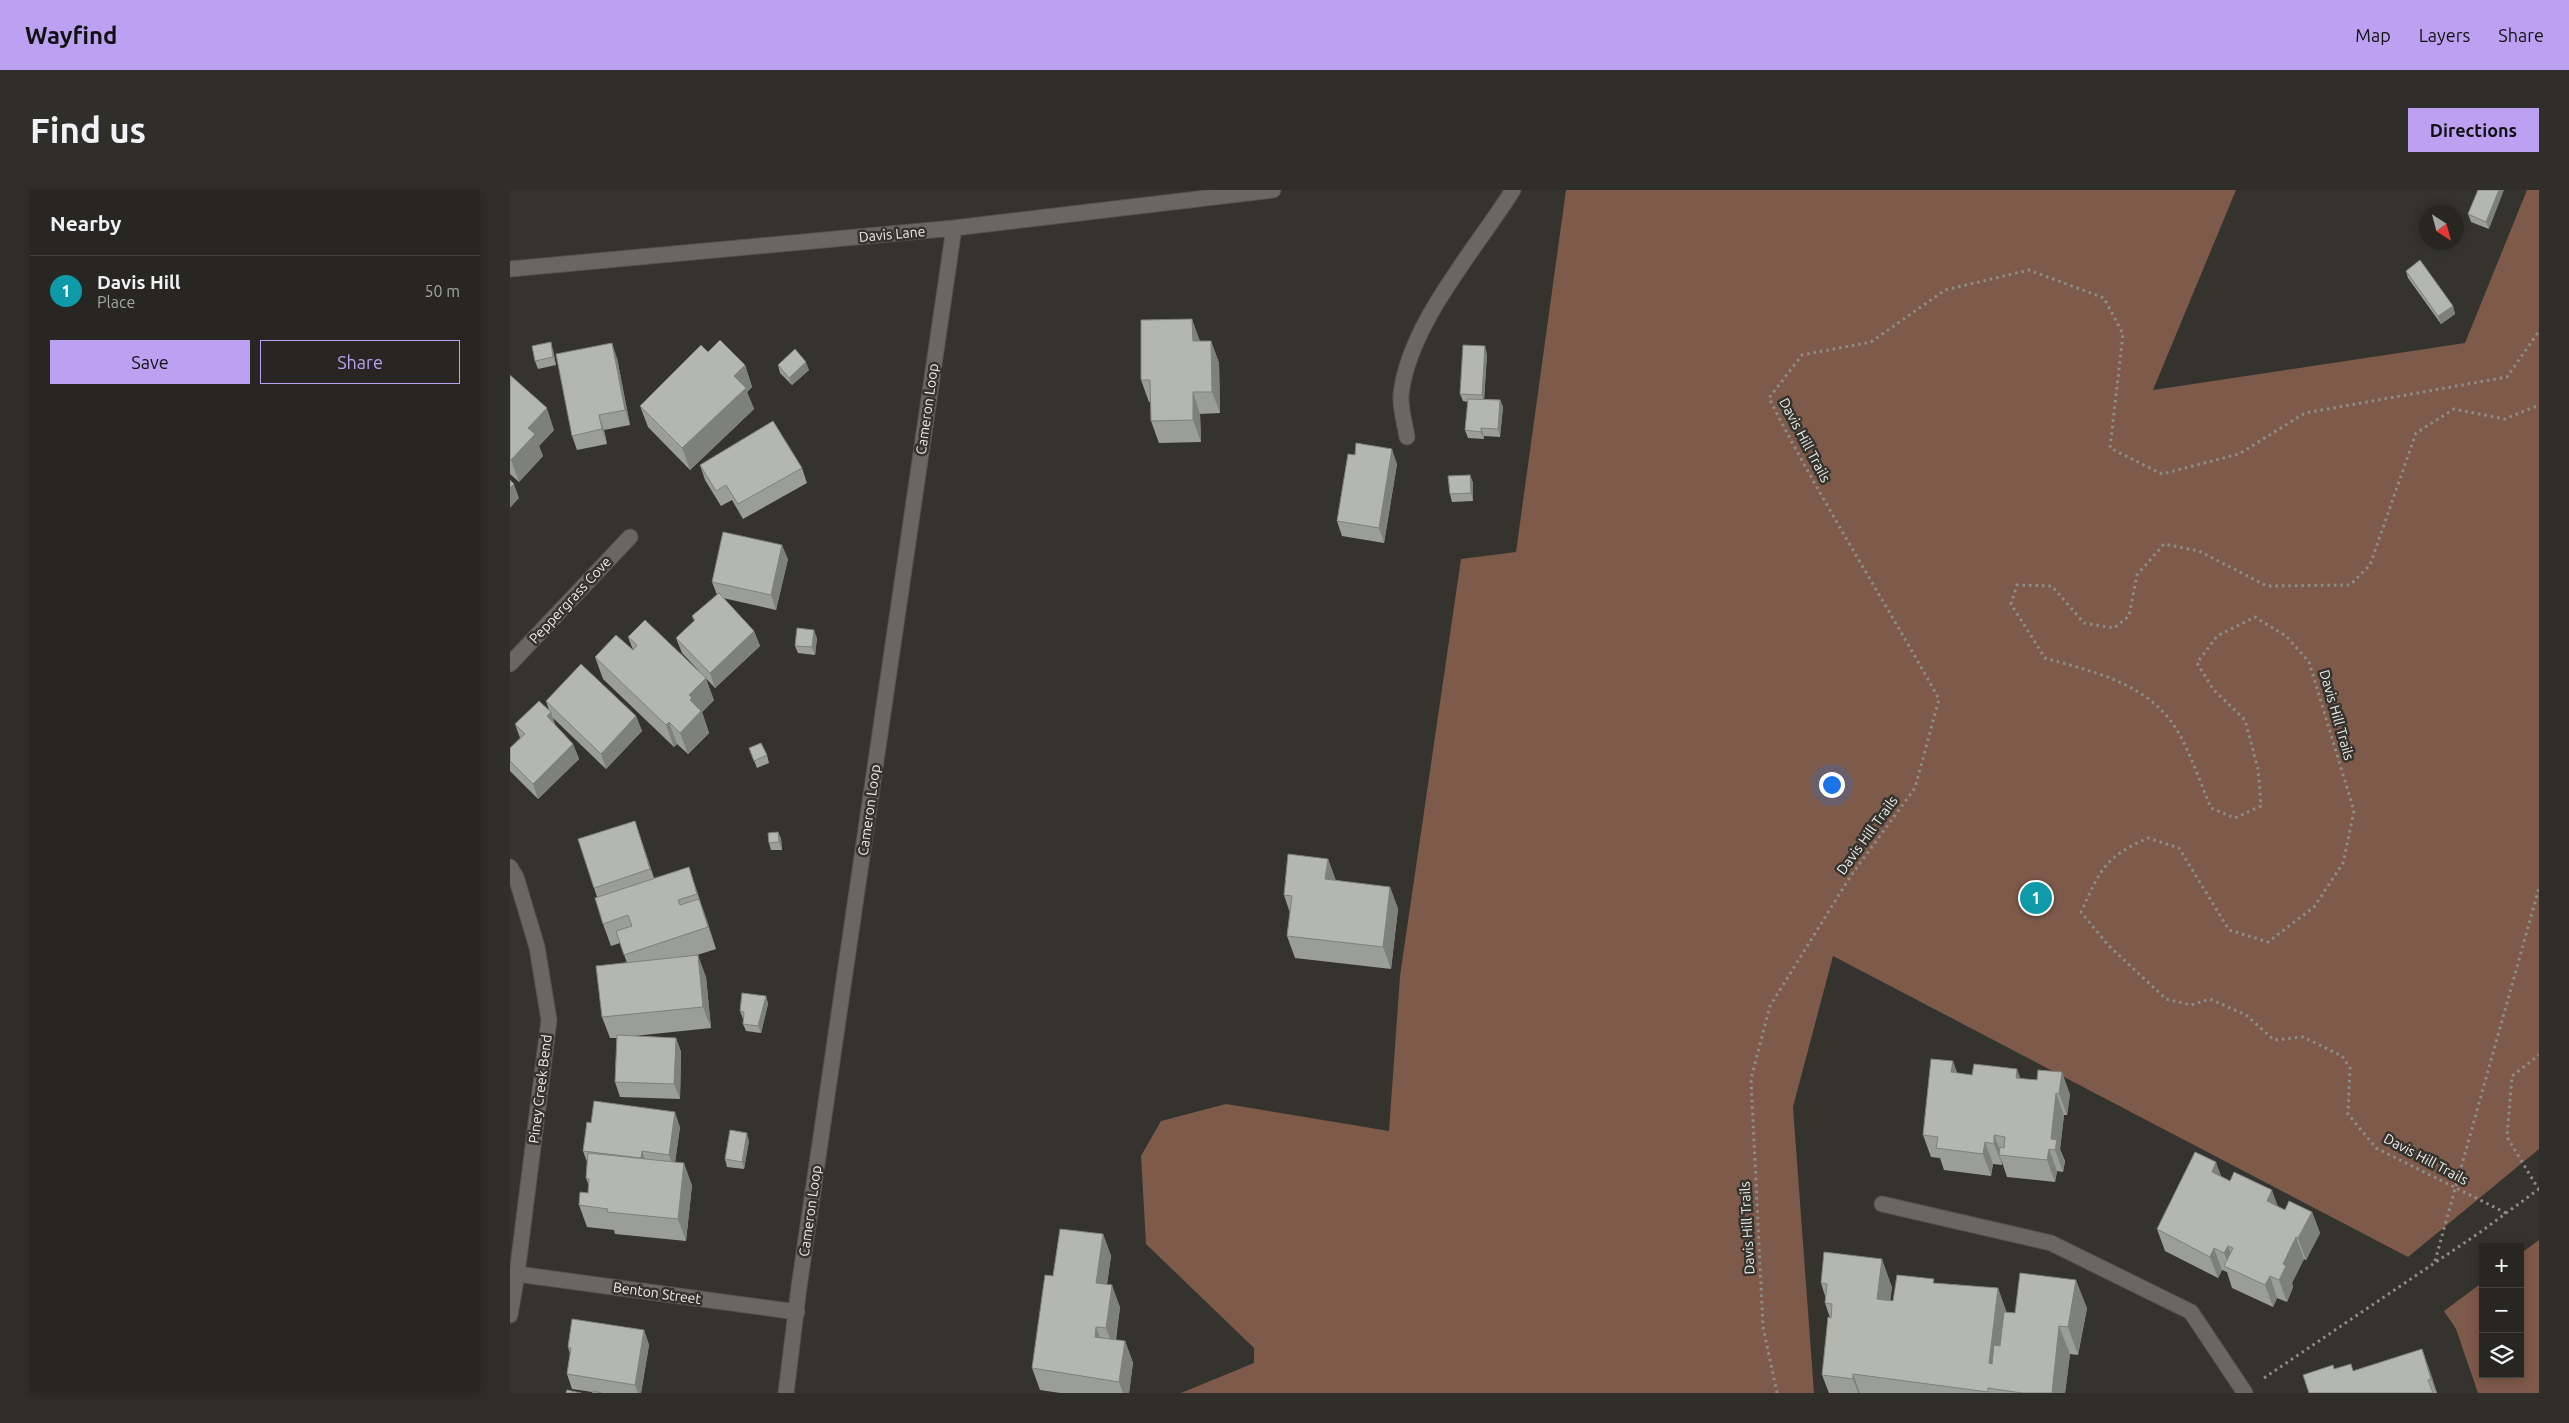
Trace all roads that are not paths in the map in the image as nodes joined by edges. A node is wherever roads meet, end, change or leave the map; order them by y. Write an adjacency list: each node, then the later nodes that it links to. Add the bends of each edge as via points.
1 (1273, 190): 3 (street, Davis Lane)
2 (1514, 190): 5 (street, via 1443,294 1412,350 1401,396)
3 (954, 228): 4 (street, Davis Lane); 11 (street, Cameron Loop)
4 (510, 269)
5 (1407, 436)
6 (630, 537): 7 (street, Peppergrass Cove)
7 (510, 664)
8 (510, 867): 10 (street, Piney Creek Bend, via 537,947 549,1020)
9 (1882, 1204): 13 (street, via 2051,1243 2191,1312)
10 (518, 1274): 11 (street, Benton Street); 12 (street, Piney Creek Bend)
11 (797, 1312): 14 (street, Cameron Loop)
12 (510, 1315)
13 (2244, 1392)
14 (786, 1393)

